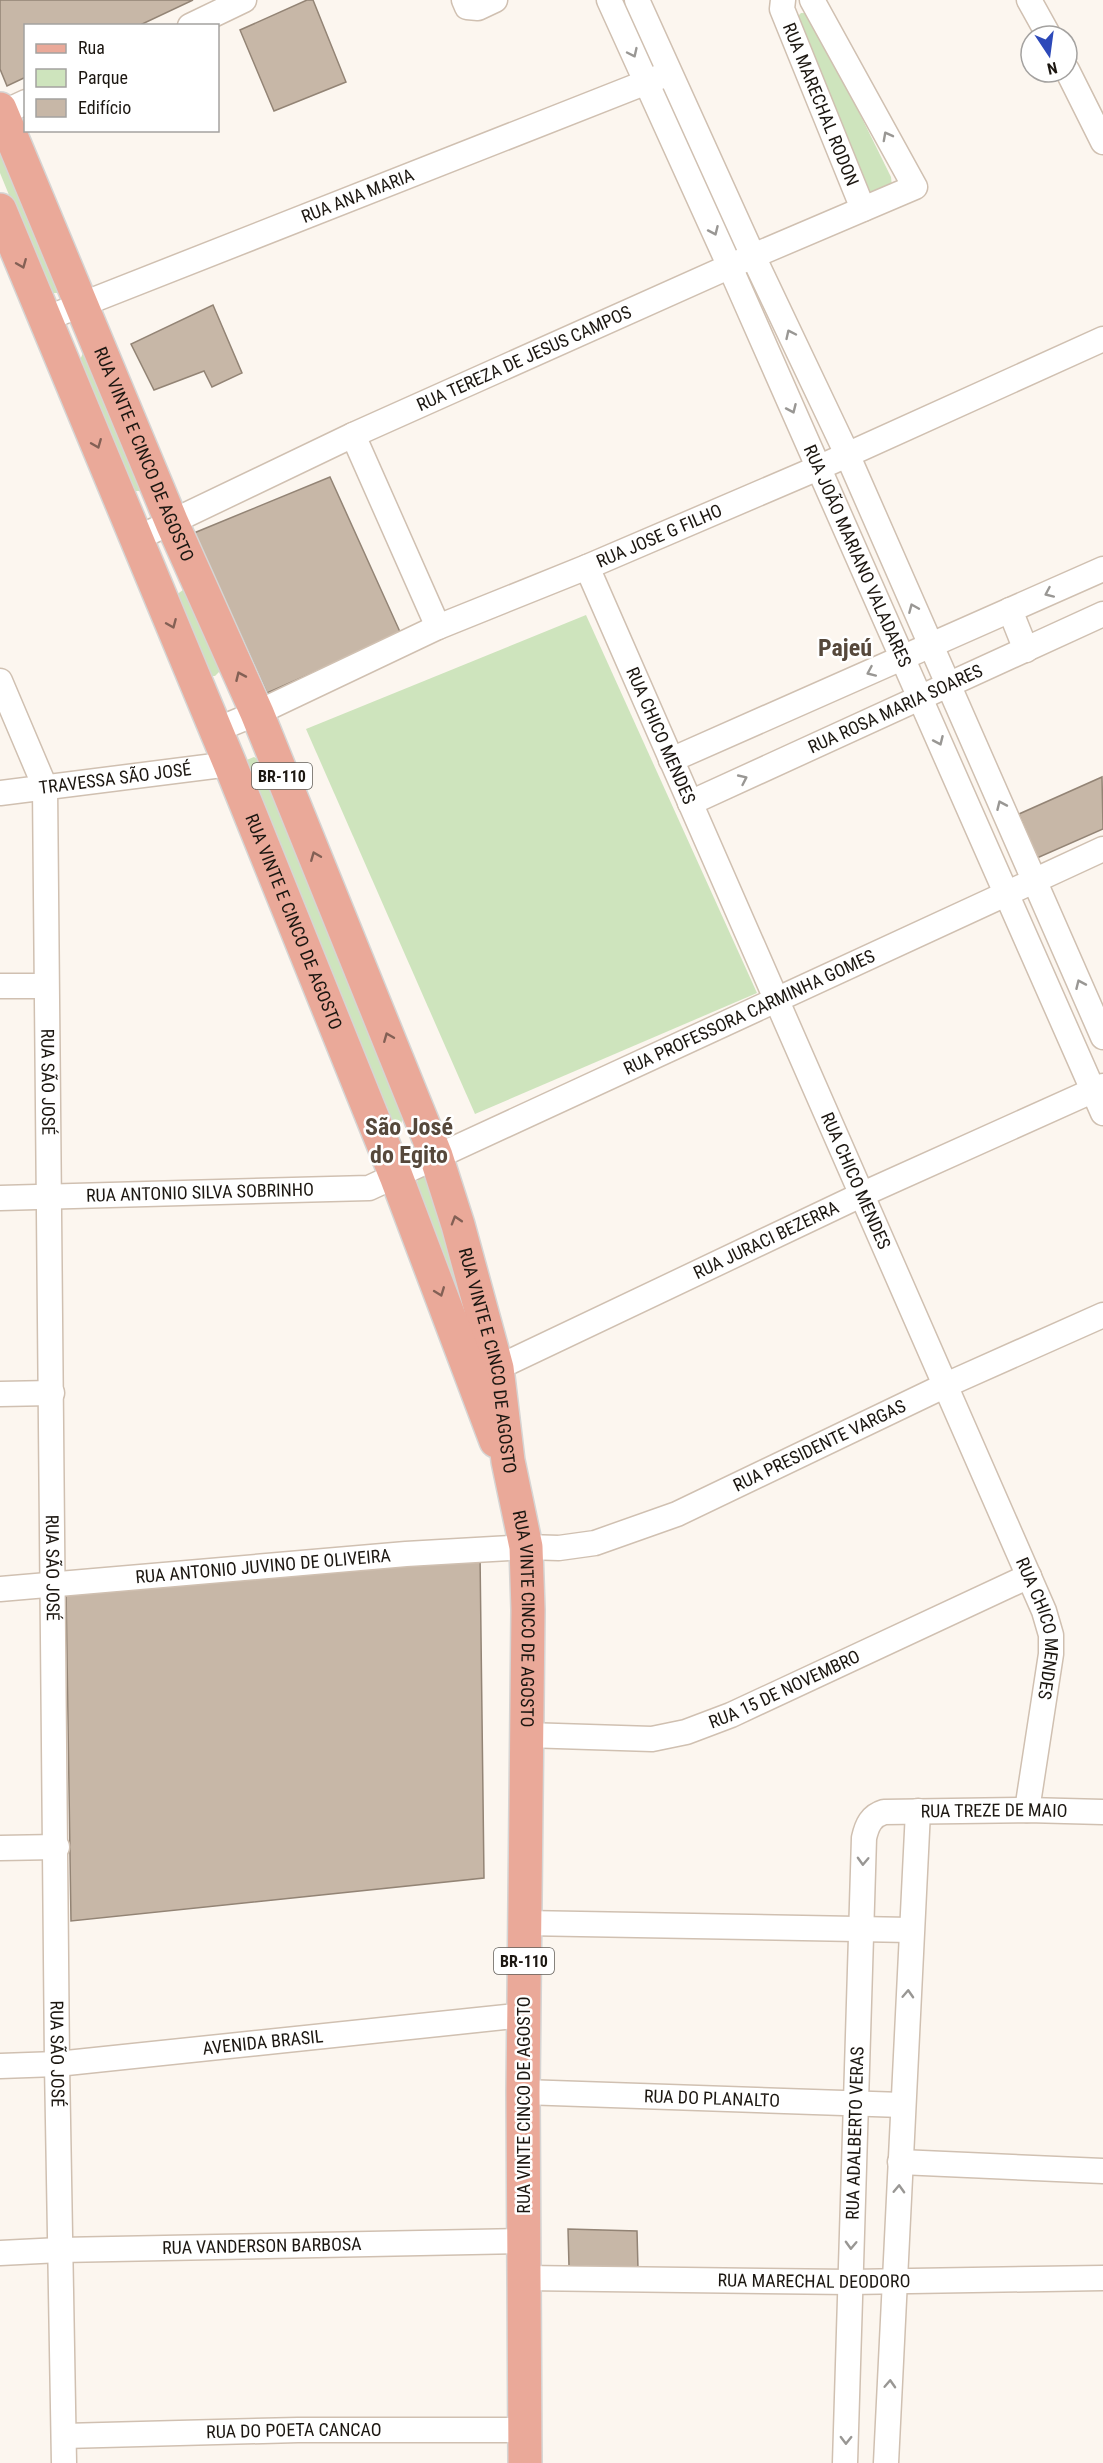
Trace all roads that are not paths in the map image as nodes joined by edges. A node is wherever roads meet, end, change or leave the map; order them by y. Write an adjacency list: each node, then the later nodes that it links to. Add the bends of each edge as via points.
1 (244, 0): 9 (street)
2 (464, 0): 3 (street, via 467,7 478,8)
3 (495, 0)
4 (609, 0): 12 (street, RUA JOÃO MARIANO VALADARES, one-way to 12)
5 (637, 0): 11 (street, RUA JOÃO MARIANO VALADARES)
6 (783, 0): 16 (street, RUA MARECHAL RODON, via 782,9)
7 (812, 0): 16 (street, RUA TEREZA DE JESUS CAMPOS, one-way to 7, via 915,187)
8 (1029, 0): 10 (street)
9 (194, 24)
10 (1042, 24)
11 (670, 73): 12 (street, RUA ANA MARIA); 18 (street, RUA JOÃO MARIANO VALADARES)
12 (647, 83): 19 (street, RUA JOÃO MARIANO VALADARES, one-way to 19); 20 (street, RUA ANA MARIA)
13 (1074, 84): 15 (street)
14 (7, 109): 20 (main road, RUA VINTE E CINCO DE AGOSTO / BR-110)
15 (1101, 134)
16 (863, 209): 18 (street, RUA TEREZA DE JESUS CAMPOS)
17 (0, 210): 21 (main road, RUA VINTE E CINCO DE AGOSTO / BR-110, one-way to 21)
18 (753, 256): 19 (street, RUA TEREZA DE JESUS CAMPOS); 24 (street, RUA JOÃO MARIANO VALADARES, one-way to 18)
19 (730, 267): 23 (street, RUA TEREZA DE JESUS CAMPOS); 25 (street, RUA JOÃO MARIANO VALADARES, one-way to 25)
20 (81, 305): 21 (street, RUA ANA MARIA); 26 (main road, RUA VINTE E CINCO DE AGOSTO / BR-110)
21 (45, 319): 27 (main road, RUA VINTE E CINCO DE AGOSTO / BR-110, one-way to 27)
22 (1103, 339): 24 (street, RUA JOSE G FILHO)
23 (353, 435): 26 (street, RUA TEREZA DE JESUS CAMPOS); 32 (street)
24 (847, 454): 25 (street, RUA JOSE G FILHO); 33 (street, RUA JOÃO MARIANO VALADARES, one-way to 24)
25 (818, 468): 28 (street, RUA JOSE G FILHO); 35 (street, RUA JOÃO MARIANO VALADARES)
26 (172, 523): 27 (street, RUA TEREZA DE JESUS CAMPOS); 39 (main road, RUA VINTE E CINCO DE AGOSTO / BR-110, one-way to 26)
27 (136, 538): 40 (main road, RUA VINTE E CINCO DE AGOSTO / BR-110, one-way to 40)
28 (587, 567): 32 (street, RUA JOSE G FILHO); 41 (street, RUA CHICO MENDES)
29 (1103, 570): 30 (street, one-way to 30)
30 (1010, 610): 33 (street); 34 (street)
31 (1103, 614): 34 (street, RUA ROSA MARIA SOARES)
32 (438, 627): 39 (street, RUA JOSE G FILHO)
33 (929, 646): 35 (street); 37 (street, RUA JOÃO MARIANO VALADARES)
34 (1026, 650): 37 (street, RUA ROSA MARIA SOARES)
35 (901, 659): 38 (street, RUA JOÃO MARIANO VALADARES); 41 (street, one-way to 41)
36 (0, 681): 43 (street, RUA SÃO JOSÉ)
37 (947, 685): 38 (street, RUA ROSA MARIA SOARES); 47 (street, RUA JOÃO MARIANO VALADARES, one-way to 37)
38 (920, 698): 45 (street, RUA ROSA MARIA SOARES, one-way to 38); 48 (street, RUA JOÃO MARIANO VALADARES, one-way to 48)
39 (256, 713): 40 (street, RUA JOSE G FILHO); 54 (main road, RUA VINTE E CINCO DE AGOSTO / BR-110, one-way to 39)
40 (216, 730): 42 (main road, RUA VINTE E CINCO DE AGOSTO / BR-110)
41 (671, 760): 45 (street, RUA CHICO MENDES)
42 (230, 764): 43 (street, TRAVESSA SÃO JOSÉ); 55 (main road, RUA VINTE E CINCO DE AGOSTO / BR-110)
43 (45, 787): 44 (street, TRAVESSA SÃO JOSÉ); 50 (street, RUA SÃO JOSÉ)
44 (0, 793)
45 (690, 803): 51 (street, RUA CHICO MENDES)
46 (1103, 849): 47 (street, RUA PROFESSORA CARMINHA GOMES)
47 (1034, 879): 48 (street, RUA PROFESSORA CARMINHA GOMES); 52 (street, RUA JOÃO MARIANO VALADARES, one-way to 47)
48 (1006, 894): 51 (street, RUA PROFESSORA CARMINHA GOMES); 53 (street, RUA JOÃO MARIANO VALADARES)
49 (0, 986): 50 (street)
50 (46, 986): 58 (street, RUA SÃO JOSÉ)
51 (776, 999): 54 (street, RUA PROFESSORA CARMINHA GOMES); 56 (street, RUA CHICO MENDES)
52 (1103, 1037)
53 (1100, 1097): 56 (street, RUA JURACI BEZERRA)
54 (436, 1156): 55 (street, RUA PROFESSORA CARMINHA GOMES); 60 (main road, RUA VINTE E CINCO DE AGOSTO / BR-110, one-way to 54)
55 (396, 1176): 58 (street, RUA ANTONIO SILVA SOBRINHO, via 369,1188); 64 (main road, RUA VINTE E CINCO DE AGOSTO / BR-110, one-way to 64, via 476,1393)
56 (863, 1194): 60 (street, RUA JURACI BEZERRA); 61 (street, RUA CHICO MENDES)
57 (0, 1198): 58 (street, RUA ANTONIO SILVA SOBRINHO)
58 (49, 1198): 62 (street, RUA SÃO JOSÉ)
59 (1103, 1315): 61 (street, RUA PRESIDENTE VARGAS)
60 (497, 1368): 64 (main road, RUA VINTE E CINCO DE AGOSTO / BR-110)
61 (946, 1385): 65 (street, RUA PRESIDENTE VARGAS, via 677,1514 594,1543); 66 (street, RUA CHICO MENDES)
62 (52, 1393): 63 (street); 67 (street, RUA SÃO JOSÉ)
63 (0, 1394)
64 (508, 1461): 65 (main road, RUA VINTE CINCO DE AGOSTO / BR-110)
65 (526, 1547): 67 (street, RUA ANTONIO JUVINO DE OLIVEIRA); 69 (main road, RUA VINTE CINCO DE AGOSTO / BR-110)
66 (1029, 1576): 69 (street, RUA 15 DE NOVEMBRO, via 732,1715 686,1732 652,1738); 70 (street, RUA CHICO MENDES, via 1051,1635 1051,1654)
67 (52, 1583): 68 (street, RUA ANTONIO JUVINO DE OLIVEIRA); 74 (street, RUA SÃO JOSÉ)
68 (0, 1589)
69 (526, 1735): 76 (main road, RUA VINTE CINCO DE AGOSTO / BR-110)
70 (1027, 1810): 71 (street, RUA TREZE DE MAIO); 73 (street, RUA TREZE DE MAIO)
71 (918, 1811): 72 (street, RUA TREZE DE MAIO); 78 (street)
72 (884, 1812): 77 (street, RUA ADALBERTO VERAS, one-way to 77, via 871,1820 864,1838)
73 (1103, 1812)
74 (57, 1847): 75 (street); 80 (street, RUA SÃO JOSÉ)
75 (0, 1848)
76 (524, 1923): 77 (street); 79 (main road, RUA VINTE CINCO DE AGOSTO / BR-110)
77 (862, 1929): 78 (street); 83 (street, RUA ADALBERTO VERAS)
78 (911, 1930): 84 (street, one-way to 78)
79 (524, 2015): 80 (street, AVENIDA BRASIL); 82 (main road, RUA VINTE CINCO DE AGOSTO / BR-110)
80 (57, 2064): 81 (street, AVENIDA BRASIL); 88 (street, RUA SÃO JOSÉ)
81 (0, 2066)
82 (523, 2092): 83 (street, RUA DO PLANALTO); 87 (main road, RUA VINTE CINCO DE AGOSTO / BR-110)
83 (855, 2104): 84 (street, RUA DO PLANALTO); 93 (street, RUA ADALBERTO VERAS, one-way to 93)
84 (902, 2105): 85 (street)
85 (900, 2162): 86 (street); 92 (street, one-way to 85)
86 (1103, 2171)
87 (524, 2241): 88 (street, RUA VANDERSON BARBOSA); 90 (main road, RUA VINTE CINCO DE AGOSTO / BR-110)
88 (60, 2250): 89 (street, RUA VANDERSON BARBOSA); 95 (street, RUA SÃO JOSÉ)
89 (0, 2253)
90 (524, 2278): 93 (street, RUA MARECHAL DEODORO); 94 (main road, RUA VINTE CINCO DE AGOSTO / BR-110)
91 (1103, 2278): 92 (street, RUA MARECHAL DEODORO)
92 (896, 2280): 93 (street, RUA MARECHAL DEODORO); 99 (street, one-way to 92)
93 (850, 2282): 98 (street, RUA ADALBERTO VERAS, one-way to 98)
94 (525, 2430): 95 (street, RUA DO POETA CANCAO); 97 (main road, RUA VINTE CINCO DE AGOSTO / BR-110)
95 (64, 2436): 96 (street, RUA SÃO JOSÉ)
96 (64, 2463)
97 (525, 2463)
98 (845, 2463)
99 (886, 2463)

